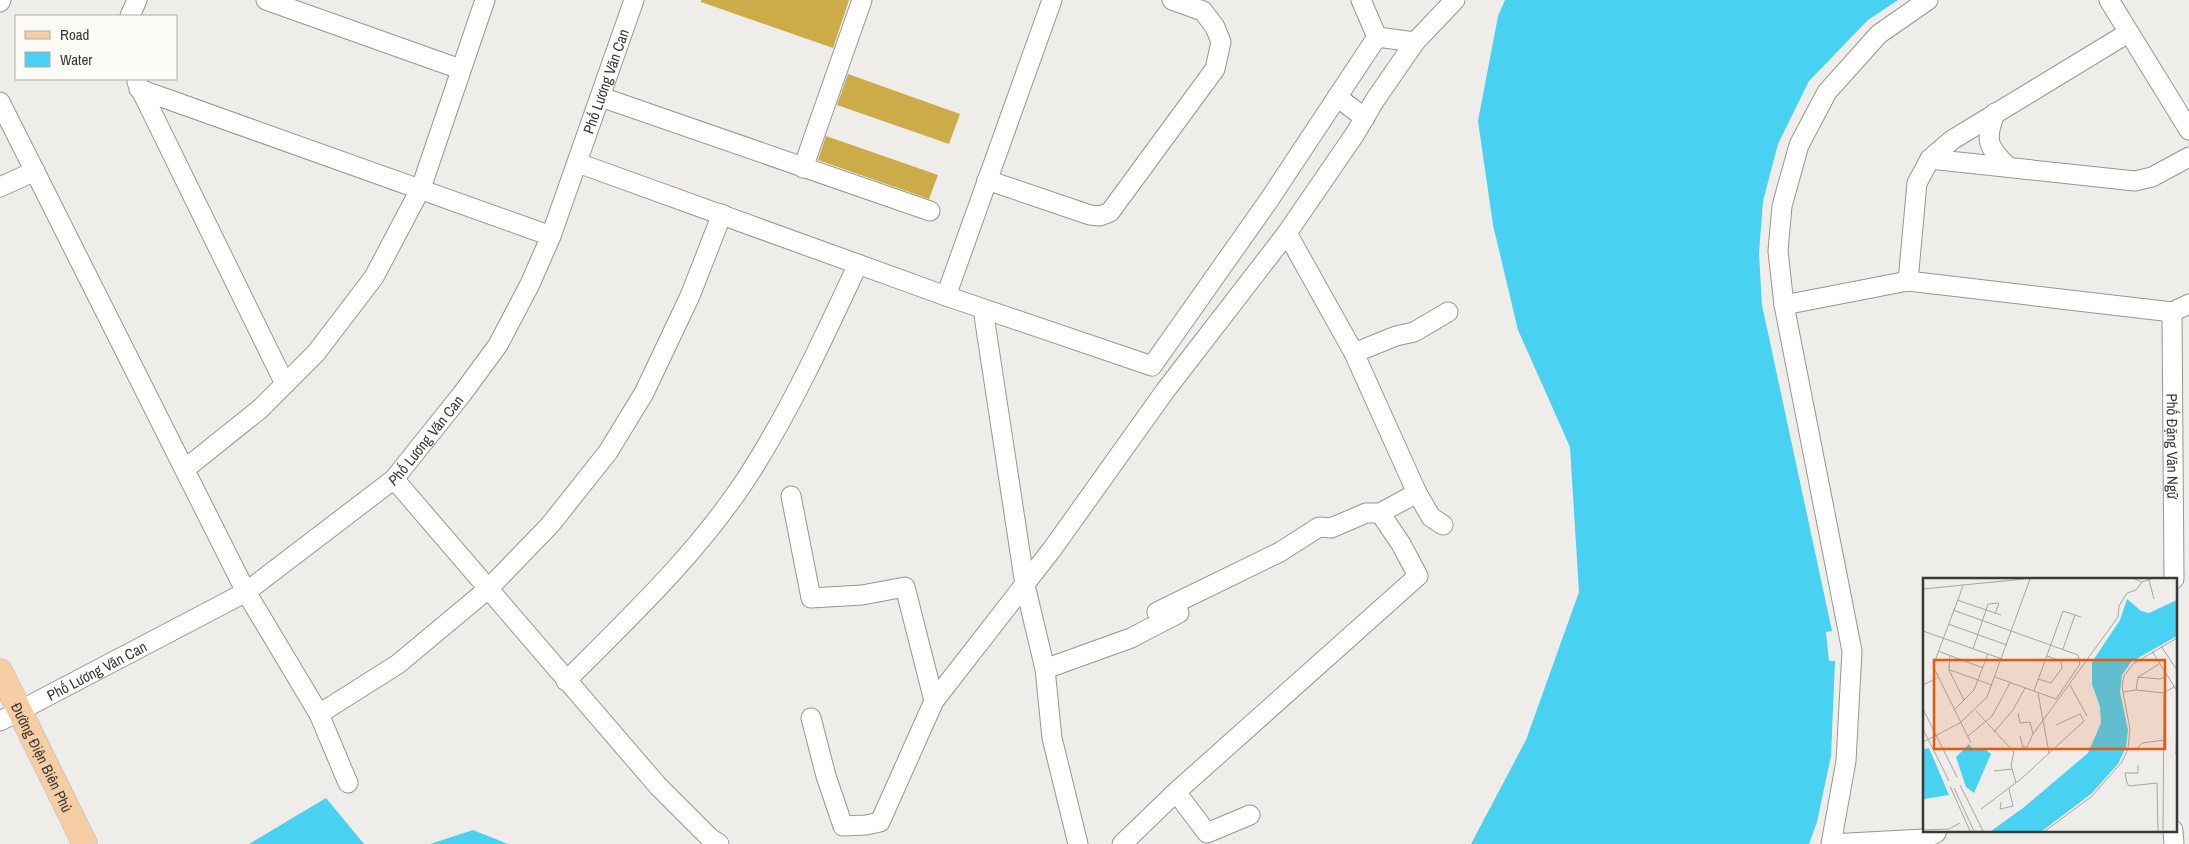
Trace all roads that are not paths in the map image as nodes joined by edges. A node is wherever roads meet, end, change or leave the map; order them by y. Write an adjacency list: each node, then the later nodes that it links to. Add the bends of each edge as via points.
1 (136, 0): 12 (street)
2 (266, 0): 16 (street)
3 (484, 0): 16 (street)
4 (634, 0): 18 (street, Phố Lương Văn Can)
5 (862, 0): 28 (street)
6 (1052, 0): 30 (street)
7 (1172, 0): 30 (street, via 1203,12 1215,27 1221,42 1215,69 1110,212 1090,215)
8 (1361, 0): 14 (street)
9 (1455, 0): 15 (street)
10 (1928, 0): 40 (street, via 1880,34 1827,92 1799,145 1782,206 1778,251)
11 (2109, 0): 13 (street)
12 (130, 15)
13 (2128, 33): 21 (street); 23 (street)
14 (1377, 37): 15 (street); 19 (street)
15 (1415, 42): 22 (street)
16 (460, 70): 32 (street)
17 (138, 84): 32 (street); 46 (street)
18 (601, 97): 26 (street, Phố Lương Văn Can); 28 (street)
19 (1337, 97): 22 (street); 45 (street)
20 (0, 102): 29 (street)
21 (1995, 113): 25 (street, via 1952,140); 27 (street, via 1988,140)
22 (1365, 118): 35 (street)
23 (2189, 130)
24 (2189, 157): 27 (street, via 2152,178 2135,181)
25 (1930, 159): 27 (street); 38 (street, via 1917,183)
26 (578, 163): 34 (street); 36 (street, Phố Lương Văn Can)
27 (2006, 166)
28 (803, 168): 33 (street)
29 (35, 171): 31 (street); 48 (street)
30 (987, 180): 39 (street)
31 (0, 187)
32 (420, 188): 36 (street); 46 (street, via 374,277 316,353)
33 (930, 211)
34 (722, 214): 37 (street); 57 (street, via 690,296 644,393 608,452 550,525)
35 (1287, 233): 44 (street); 47 (street)
36 (551, 236): 49 (street, Phố Lương Văn Can, via 498,345)
37 (858, 264): 39 (street); 63 (street, via 819,348 750,474 692,550)
38 (1908, 281): 40 (street); 41 (street)
39 (946, 296): 42 (street)
40 (1784, 305): 71 (street, via 1852,651 1846,761 1831,844 1923,839)
41 (2181, 308): 54 (street, Phố Đặng Văn Ngữ)
42 (983, 309): 45 (street); 56 (street)
43 (1448, 312): 44 (street, via 1414,332)
44 (1354, 352): 50 (street)
45 (1152, 366): 47 (street)
46 (286, 384): 48 (street, via 260,410)
47 (1165, 391): 56 (street)
48 (185, 469): 58 (street)
49 (394, 479): 57 (street); 58 (street, Phố Lương Văn Can)
50 (1417, 493): 52 (street); 53 (street, via 1431,517)
51 (791, 496): 64 (street, via 811,598 862,595 905,587)
52 (1380, 513): 60 (street, via 1366,513 1331,528 1319,526 1280,552); 69 (street, via 1418,576)
53 (1443, 525)
54 (2182, 526): 55 (street, Phố Đặng Văn Ngữ)
55 (2174, 578)
56 (1025, 585): 61 (street); 64 (street)
57 (488, 589): 63 (street); 65 (street, via 398,664)
58 (246, 592): 65 (street); 66 (street, Phố Lương Văn Can)
59 (1216, 595): 61 (street, via 1132,638)
60 (1156, 612)
61 (1044, 669): 75 (street, via 1052,738)
62 (0, 671): 66 (main road, Đường Điện Biên Phủ)
63 (566, 681): 74 (street, via 658,786)
64 (934, 700): 67 (street, via 880,822 866,825 843,826)
65 (318, 714): 68 (street)
66 (10, 716): 73 (main road, Đường Điện Biên Phủ)
67 (811, 718)
68 (348, 783)
69 (1176, 792): 72 (street); 76 (street)
70 (1250, 815): 72 (street)
71 (1936, 832)
72 (1208, 838)
73 (85, 844)
74 (719, 844)
75 (1078, 844)
76 (1122, 844)

